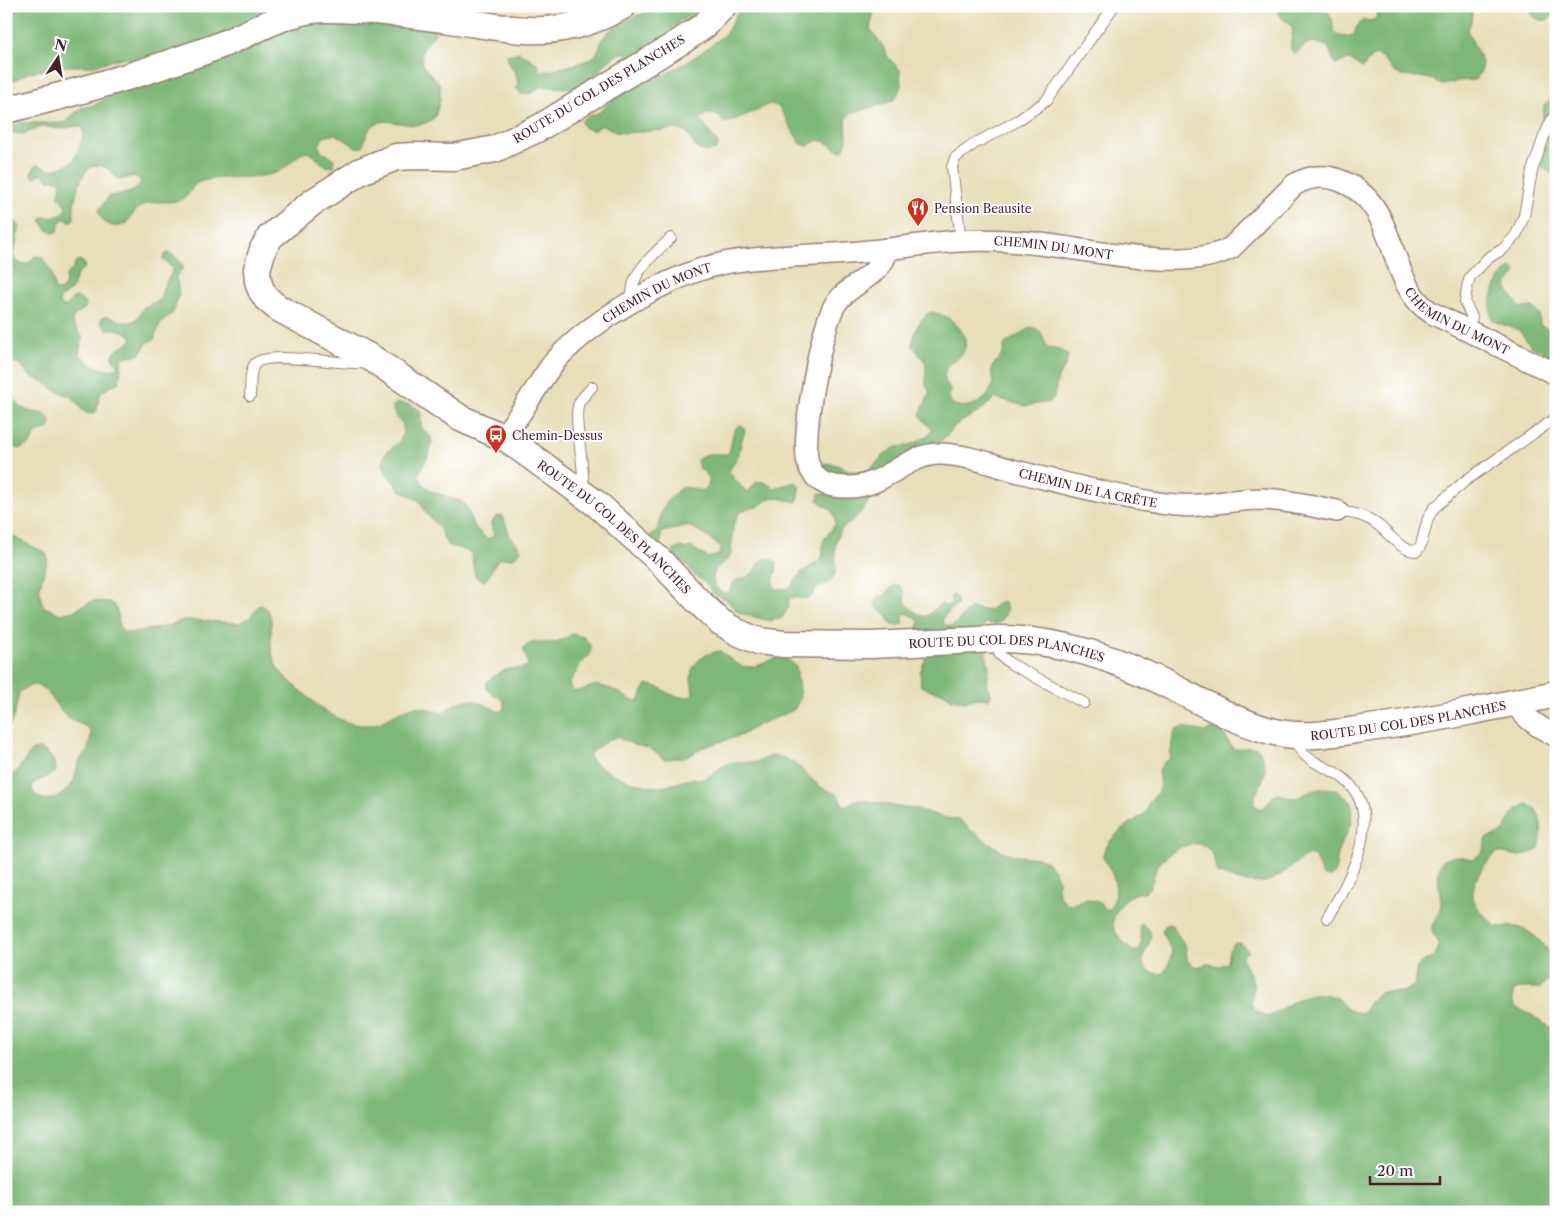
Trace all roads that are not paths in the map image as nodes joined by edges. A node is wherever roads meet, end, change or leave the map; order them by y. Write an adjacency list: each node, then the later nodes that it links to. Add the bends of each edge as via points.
1 (623, 6): 4 (street, via 574,25 543,30 361,10 308,10 293,13 184,58 54,99)
2 (723, 6): 11 (street, ROUTE DU COL DES PLANCHES, via 683,40 514,141 495,149 454,157 405,156 379,162 313,202 270,238 257,269 258,281 267,299 292,317)
3 (1114, 6): 7 (lane, via 1046,100 955,158 952,168)
4 (6, 110)
5 (1556, 116): 10 (lane, via 1545,134 1516,235 1470,277 1465,303 1472,318)
6 (671, 238): 9 (lane, via 642,268 632,287)
7 (962, 240): 8 (street, CHEMIN DU MONT); 10 (street, CHEMIN DU MONT, via 1039,244 1143,258 1207,256 1231,248 1294,185 1305,178 1328,177 1350,184 1370,201 1384,226 1410,291 1420,305)
8 (886, 249): 9 (street, CHEMIN DU MONT, via 734,261 689,275); 18 (street, CHEMIN DE LA CRÊTE, via 881,264 837,302 826,332 809,413 806,451 810,470 821,481 838,487 864,486 917,458 939,454 961,456 1081,487 1165,504 1197,505 1263,499)
9 (636, 301): 16 (street, CHEMIN DU MONT, via 596,326 559,358)
10 (1468, 330): 12 (street, CHEMIN DU MONT)
11 (373, 359): 14 (lane, via 352,364 287,358 259,360 252,371); 16 (street, ROUTE DU COL DES PLANCHES, via 451,413)
12 (1556, 374)
13 (592, 387): 17 (lane, via 580,401 577,412 584,472)
14 (250, 396)
15 (1556, 418): 18 (lane, CHEMIN DE LA CRÊTE, via 1465,481 1434,508 1417,551 1400,546 1377,524 1358,514)
16 (503, 437): 17 (street, ROUTE DU COL DES PLANCHES)
17 (582, 494): 19 (street, ROUTE DU COL DES PLANCHES, via 630,533 719,621 758,641 806,646)
18 (1337, 511)
19 (997, 640): 21 (lane, via 1000,655 1011,664); 23 (street, ROUTE DU COL DES PLANCHES, via 1047,643 1104,656 1245,722)
20 (1556, 694): 22 (street, ROUTE DU COL DES PLANCHES)
21 (1084, 703)
22 (1515, 703): 23 (street, ROUTE DU COL DES PLANCHES, via 1404,724); 24 (street, via 1534,724)
23 (1294, 735): 25 (lane, via 1299,749 1354,789 1364,817 1354,868)
24 (1556, 736)
25 (1327, 918)

